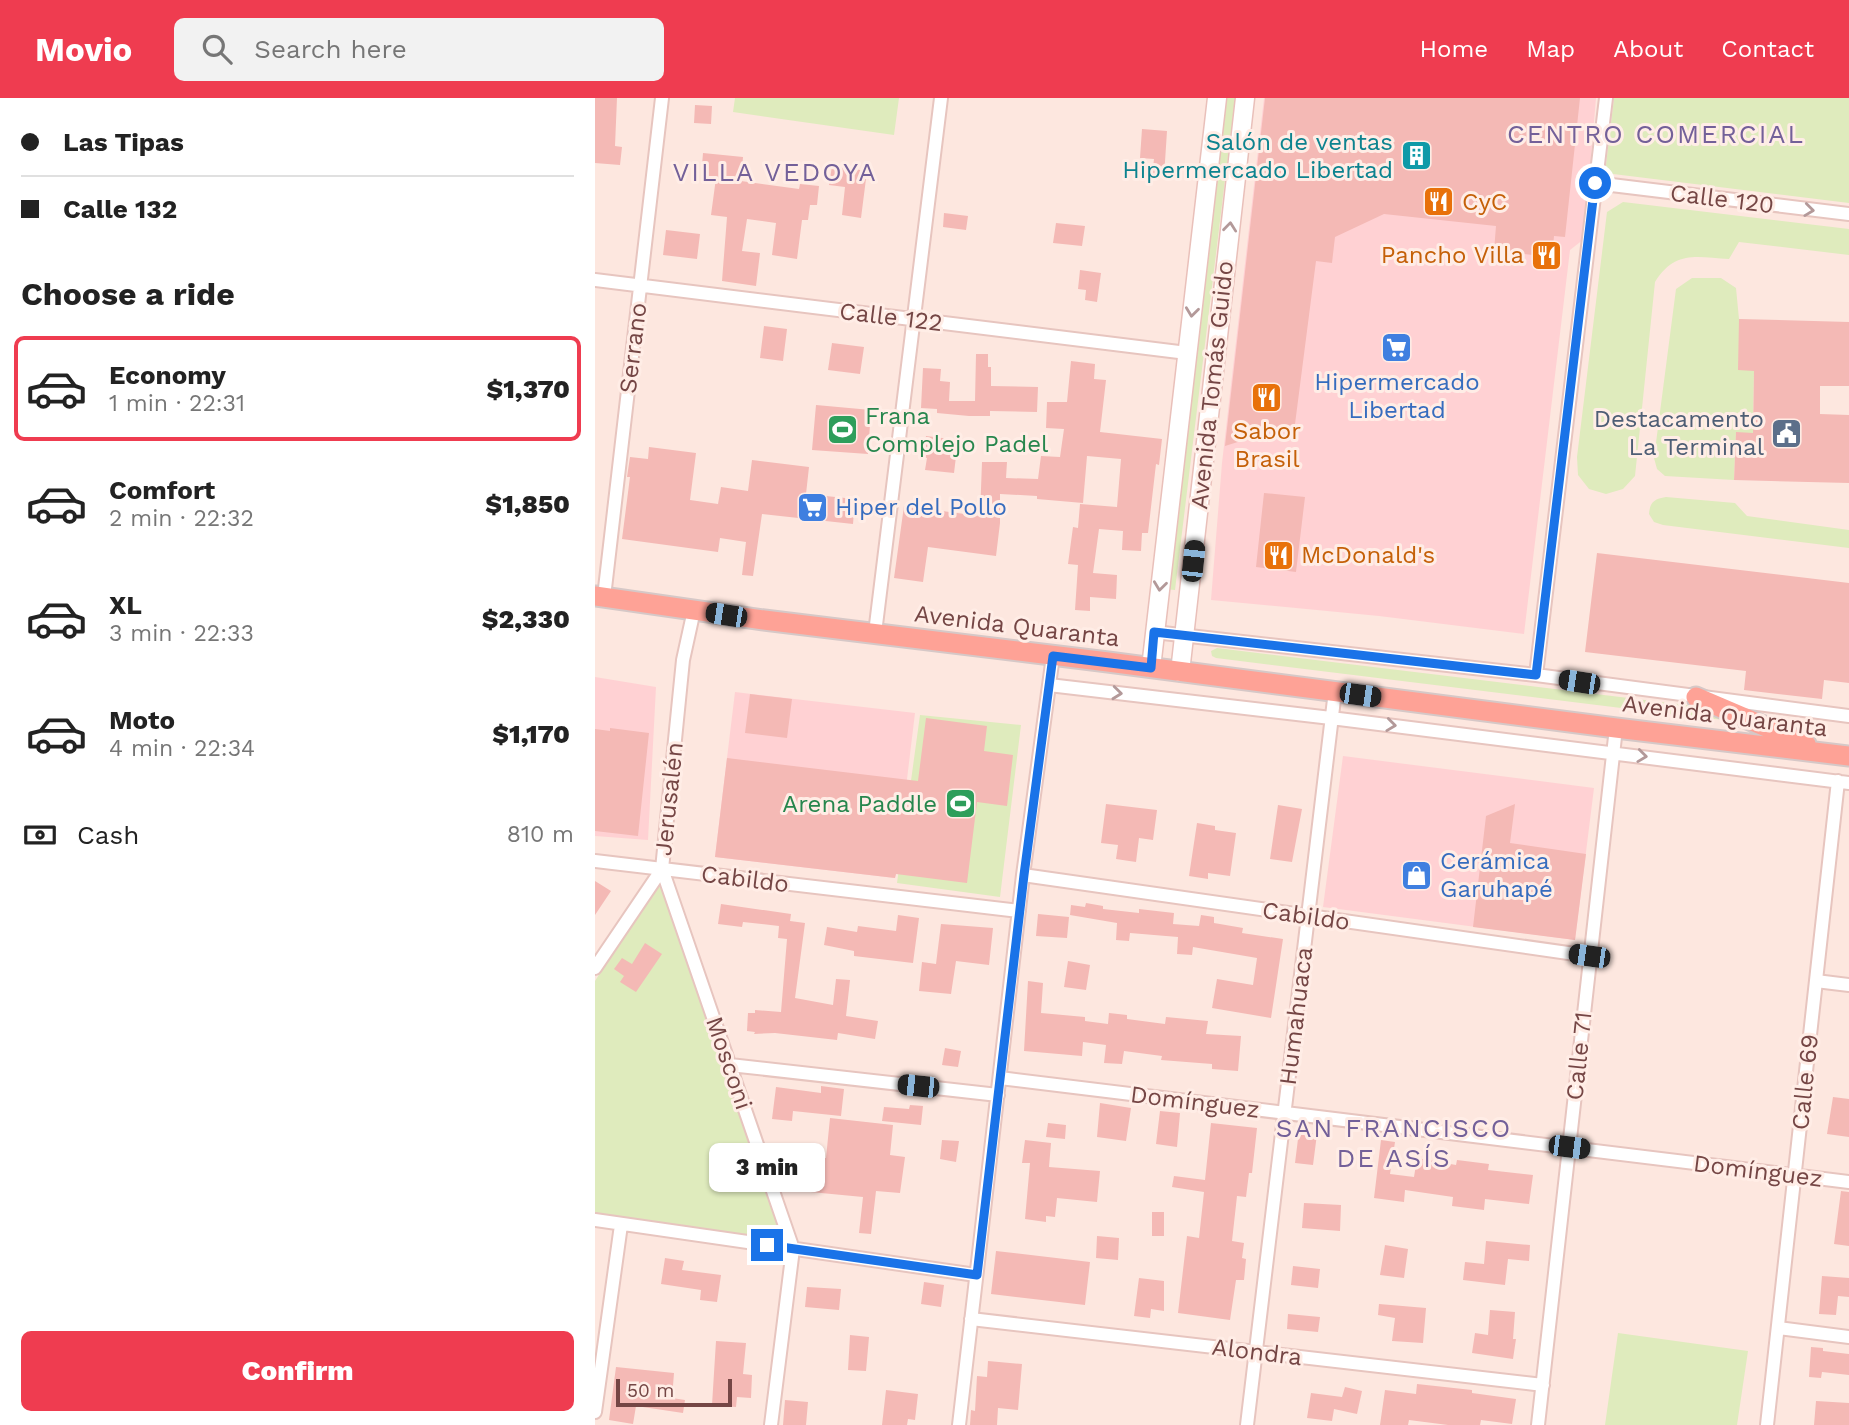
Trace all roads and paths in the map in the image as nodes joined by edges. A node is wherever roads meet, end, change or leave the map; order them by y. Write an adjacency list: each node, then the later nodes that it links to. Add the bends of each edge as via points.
1 (662, 98): 9 (street, Serrano)
2 (941, 98): 10 (street)
3 (1217, 98): 11 (main road, Avenida Tomás Guido, one-way to 11)
4 (1245, 98): 16 (main road, Avenida Tomás Guido, one-way to 4)
5 (1606, 98): 6 (street)
6 (1595, 183): 7 (street, Calle 120, one-way to 7); 20 (street)
7 (1849, 215)
8 (595, 281): 9 (street, Calle 122)
9 (640, 286): 10 (street, Calle 122); 12 (street, Serrano)
10 (914, 320): 11 (street, Calle 122); 15 (street)
11 (1187, 353): 14 (main road, Avenida Tomás Guido, one-way to 14)
12 (599, 596): 13 (highway, Avenida Quaranta)
13 (694, 610): 15 (highway, Avenida Quaranta); 32 (street, Jerusalén, via 683,660)
14 (1154, 632): 16 (street); 18 (main road, Avenida Tomás Guido)
15 (875, 634): 17 (highway, Avenida Quaranta)
16 (1184, 636): 19 (main road, Avenida Tomás Guido); 20 (street)
17 (1053, 656): 18 (highway, Avenida Quaranta); 21 (street)
18 (1151, 668): 19 (highway, Avenida Quaranta)
19 (1180, 672): 22 (highway, Avenida Quaranta)
20 (1536, 675): 23 (street)
21 (1049, 685): 25 (street, one-way to 25); 33 (street)
22 (1335, 691): 25 (street, Humahuaca); 26 (highway, Avenida Quaranta)
23 (1696, 697): 24 (street); 28 (highway)
24 (1849, 716)
25 (1331, 718): 27 (street, one-way to 27); 35 (street, Humahuaca)
26 (1616, 729): 27 (street, Calle 71); 28 (highway, Avenida Quaranta)
27 (1612, 752): 30 (street, one-way to 30); 36 (street, Calle 71)
28 (1826, 753): 29 (highway, Avenida Quaranta)
29 (1849, 756)
30 (1843, 782): 38 (street, Calle 69)
31 (595, 861): 32 (street, Cabildo)
32 (661, 869): 34 (street, Cabildo); 37 (street, Jerusalén); 40 (street, Mosconi)
33 (1024, 875): 34 (street); 35 (street, Cabildo)
34 (1019, 911): 41 (street)
35 (1308, 916): 36 (street, Cabildo); 43 (street, Humahuaca)
36 (1589, 956): 44 (street, Calle 71)
37 (595, 968)
38 (1816, 981): 39 (street); 45 (street, Calle 69)
39 (1849, 985)
40 (730, 1065): 42 (street); 49 (street, Mosconi)
41 (1000, 1078): 42 (street); 43 (street, Domínguez)
42 (998, 1095): 50 (street)
43 (1284, 1112): 44 (street, Domínguez); 54 (street, Humahuaca)
44 (1569, 1147): 45 (street, Domínguez); 55 (street, Calle 71)
45 (1794, 1175): 46 (street, Domínguez); 52 (street, Calle 69)
46 (1849, 1182)
47 (595, 1220): 48 (street)
48 (621, 1225): 49 (street); 56 (street)
49 (793, 1249): 50 (street); 57 (street, Mosconi)
50 (977, 1275): 51 (street)
51 (971, 1319): 54 (street, Alondra); 58 (street)
52 (1778, 1328): 53 (street); 61 (street, Calle 69)
53 (1849, 1337)
54 (1256, 1352): 55 (street, Alondra); 59 (street, Humahuaca)
55 (1543, 1385): 60 (street, Calle 71)
56 (595, 1412)
57 (771, 1425)
58 (959, 1425)
59 (1247, 1425)
60 (1538, 1425)
61 (1767, 1425)

